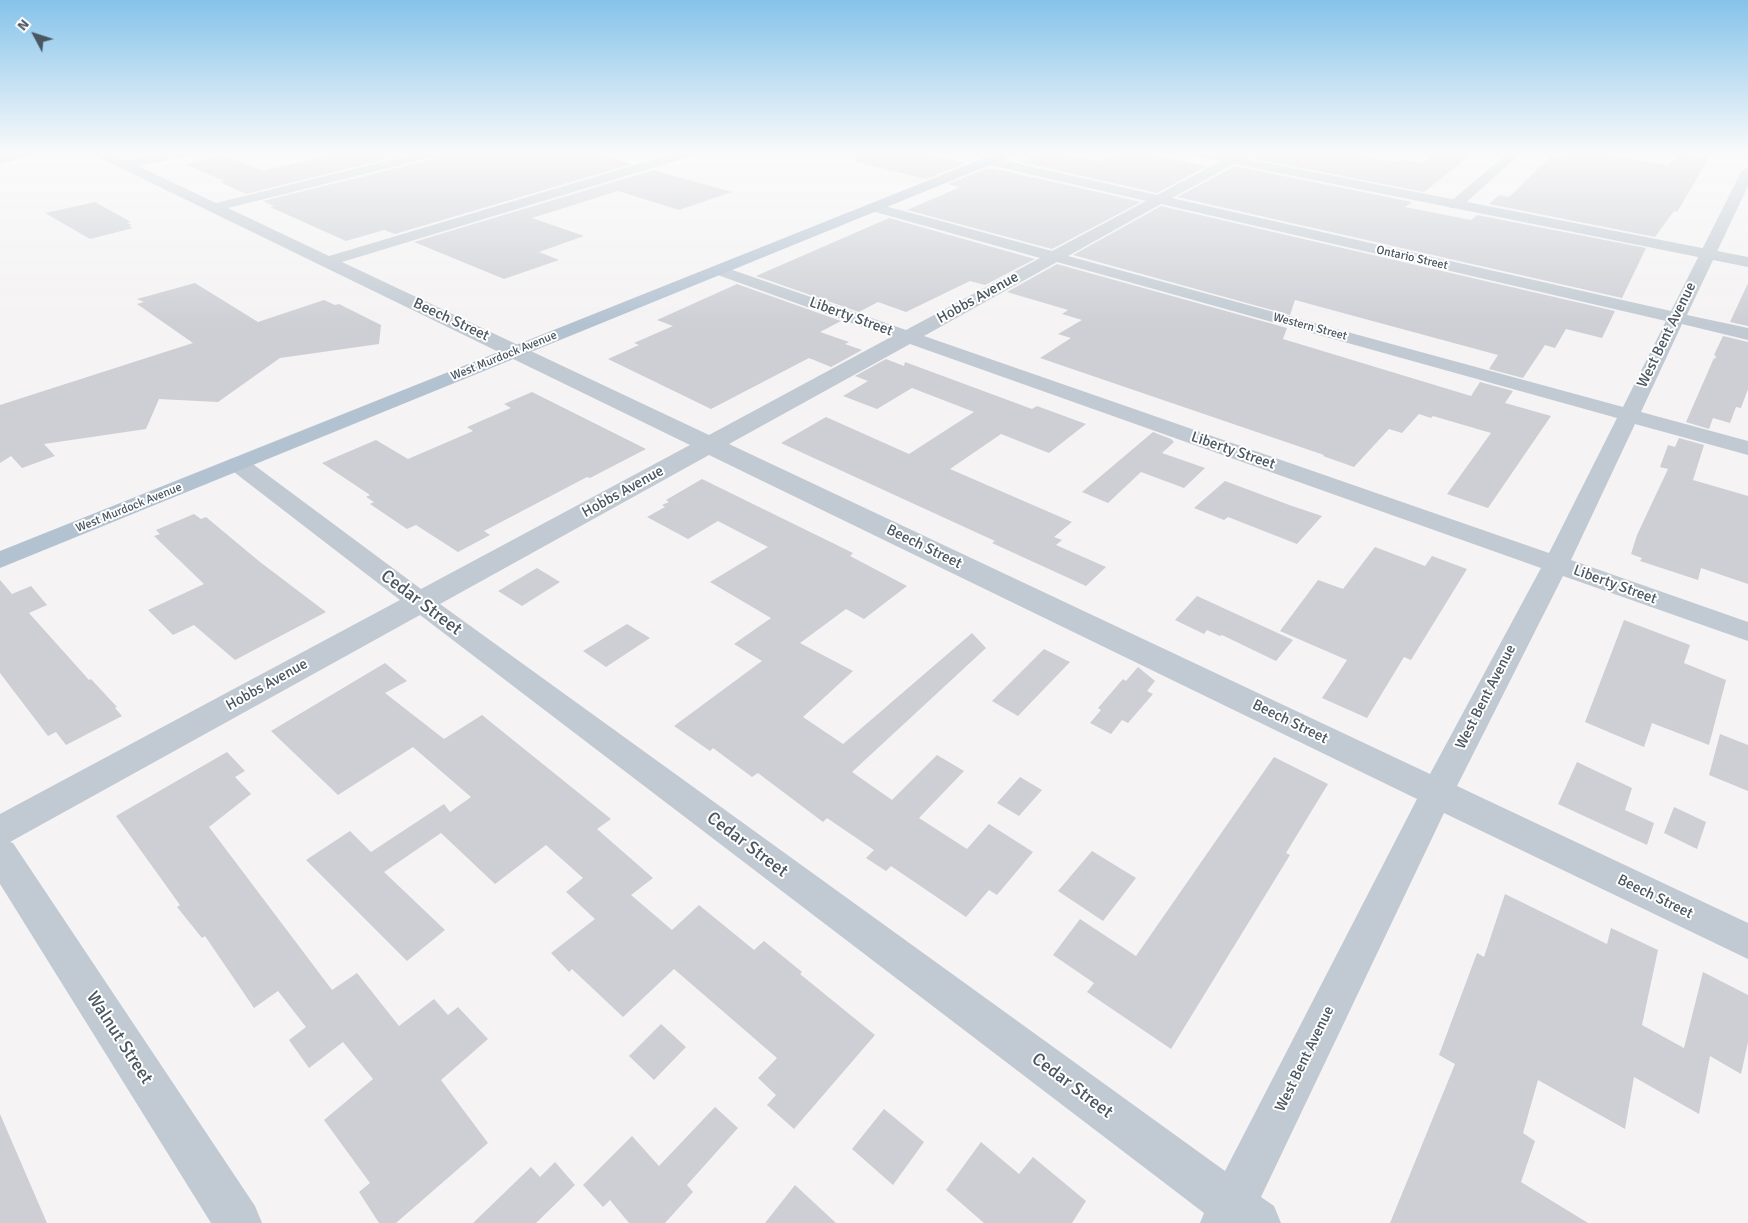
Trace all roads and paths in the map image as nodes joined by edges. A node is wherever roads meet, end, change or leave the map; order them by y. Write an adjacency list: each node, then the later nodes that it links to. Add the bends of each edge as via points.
1 (222, 210): 11 (street, Beech Street)
2 (500, 210): 11 (street)
3 (865, 210): 13 (main road, West Murdock Avenue)
4 (884, 210): 10 (street, Western Street)
5 (1139, 210): 10 (street, Hobbs Avenue)
6 (1202, 210): 14 (street, Ontario Street)
7 (1486, 210): 9 (street)
8 (1729, 210): 9 (street, West Bent Avenue)
9 (1707, 254): 12 (street); 14 (street, West Bent Avenue)
10 (1053, 257): 16 (street, Hobbs Avenue); 18 (street, Western Street)
11 (329, 262): 17 (street, Beech Street)
12 (1748, 262)
13 (718, 270): 16 (street, Liberty Street); 17 (main road, West Murdock Avenue)
14 (1676, 318): 15 (street, Ontario Street); 18 (street, West Bent Avenue)
15 (1748, 334)
16 (907, 337): 19 (street, Hobbs Avenue); 23 (street, Liberty Street)
17 (517, 351): 19 (street, Beech Street); 21 (main road, West Murdock Avenue)
18 (1628, 415): 20 (street, Western Street); 23 (street, West Bent Avenue)
19 (709, 445): 24 (street, Hobbs Avenue); 26 (street, Beech Street)
20 (1748, 448)
21 (238, 464): 22 (main road, West Murdock Avenue); 24 (street, Cedar Street)
22 (0, 560)
23 (1556, 564): 25 (street, Liberty Street); 26 (street, West Bent Avenue)
24 (420, 602): 27 (street, Hobbs Avenue); 30 (street, Cedar Street)
25 (1748, 632)
26 (1437, 792): 29 (street, Beech Street); 30 (street, West Bent Avenue)
27 (0, 830)
28 (0, 853): 31 (street, Walnut Street)
29 (1748, 942)
30 (1238, 1217)
31 (238, 1223)

